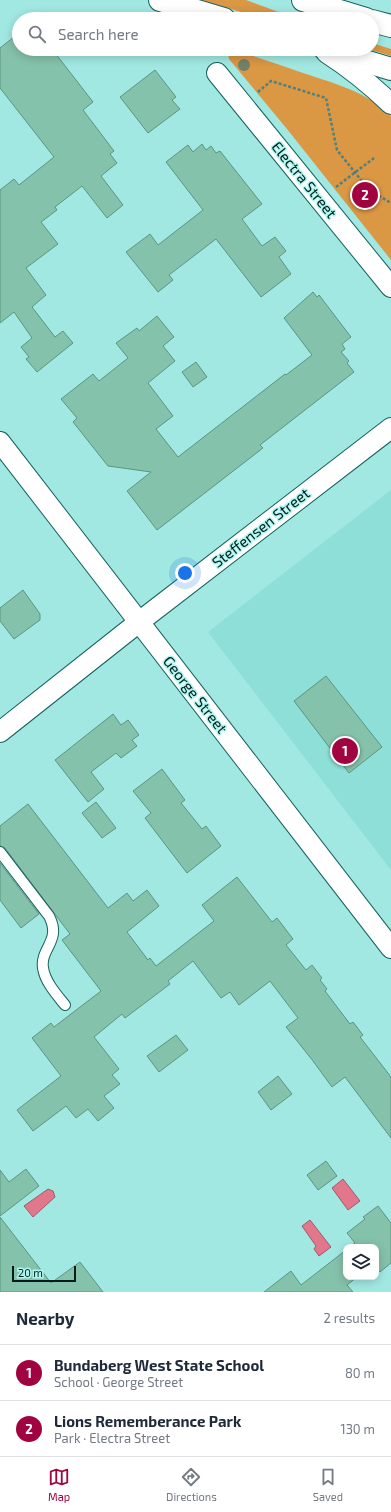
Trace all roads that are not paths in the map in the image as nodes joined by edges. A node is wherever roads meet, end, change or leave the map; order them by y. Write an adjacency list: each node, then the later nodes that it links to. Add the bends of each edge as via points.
1 (160, 0): 3 (highway)
2 (303, 0): 4 (highway)
3 (200, 12)
4 (343, 12)
5 (379, 23): 6 (highway)
6 (391, 26)
7 (331, 56): 11 (street, via 368,82)
8 (348, 56): 9 (highway)
9 (391, 69)
10 (217, 73): 12 (street, Electra Street)
11 (391, 104)
12 (391, 287)
13 (391, 428): 15 (street, Steffensen Street)
14 (0, 442): 15 (street, George Street)
15 (140, 622): 16 (street, Steffensen Street); 18 (street, George Street)
16 (0, 732)
17 (0, 852): 19 (lane, via 53,923 53,937 43,962 43,969 50,985)
18 (391, 948)
19 (65, 1005)

